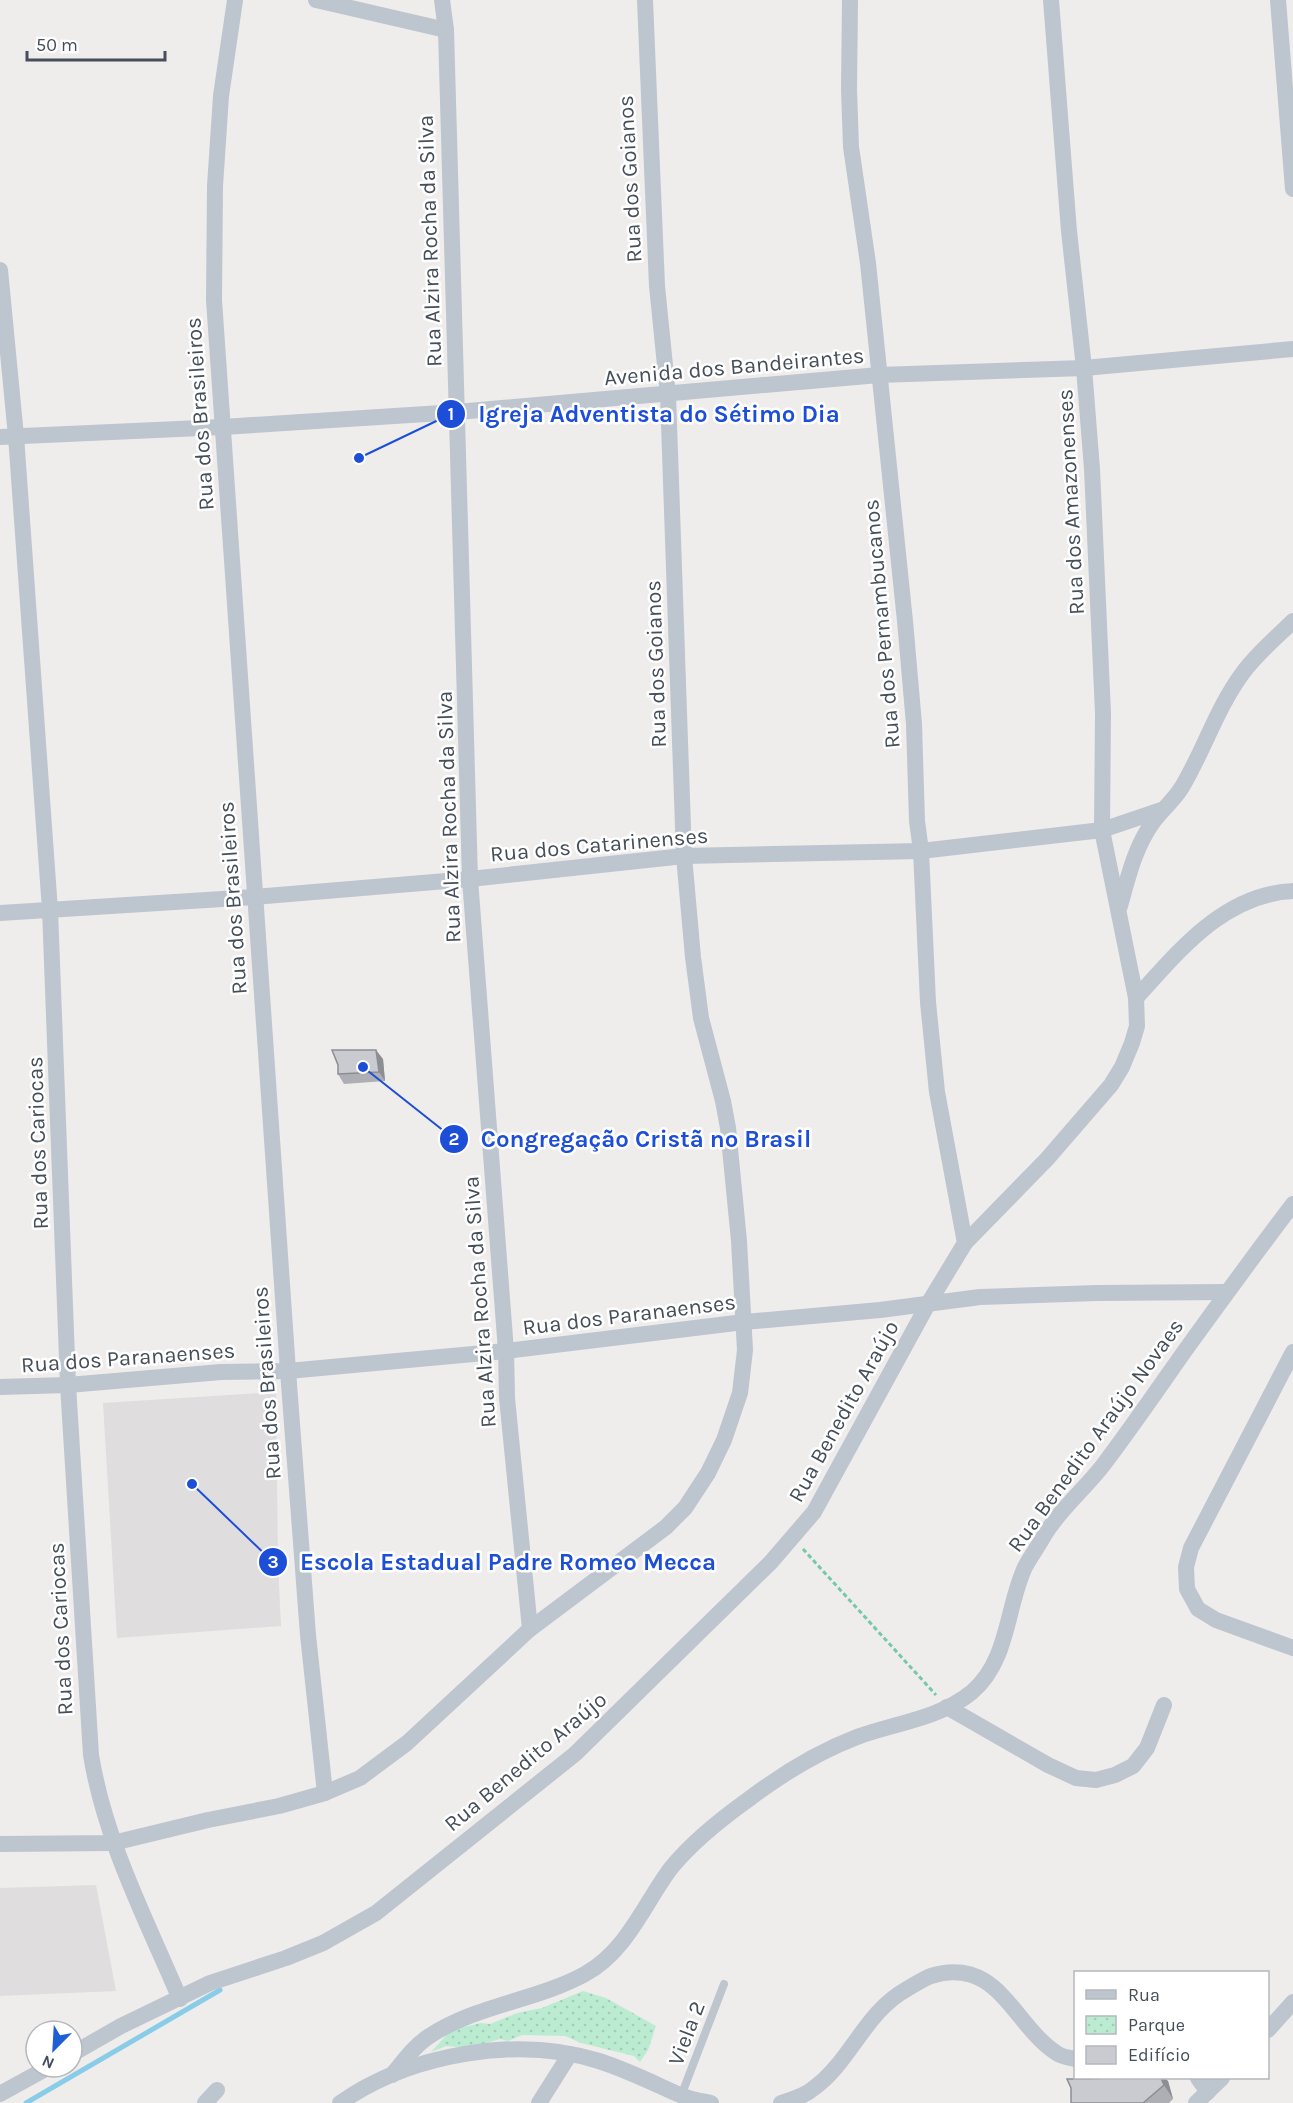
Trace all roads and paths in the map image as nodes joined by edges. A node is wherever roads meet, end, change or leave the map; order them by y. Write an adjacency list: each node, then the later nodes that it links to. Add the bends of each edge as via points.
1 (235, 0): 16 (street, Rua dos Brasileiros, via 221,96 215,186 214,300)
2 (316, 0): 8 (street)
3 (442, 0): 8 (street, Rua Alzira Rocha da Silva)
4 (645, 0): 14 (street, Rua dos Goianos, via 657,286)
5 (850, 0): 13 (street, Rua dos Pernambucanos, via 851,147)
6 (1051, 0): 12 (street, Rua dos Amazonenses)
7 (1278, 0): 9 (street)
8 (446, 30): 15 (street, Rua Alzira Rocha da Silva)
9 (1293, 189)
10 (0, 270): 17 (street, Rua dos Cariocas)
11 (1293, 349): 12 (street, Avenida dos Bandeirantes)
12 (1084, 368): 13 (street, Avenida dos Bandeirantes); 20 (street, Rua dos Amazonenses, via 1103,713)
13 (879, 375): 14 (street, Avenida dos Bandeirantes); 21 (street, Rua dos Pernambucanos, via 905,621)
14 (668, 395): 15 (street, Avenida dos Bandeirantes); 22 (street, Rua dos Goianos)
15 (457, 412): 16 (street, Avenida dos Bandeirantes); 23 (street, Rua Alzira Rocha da Silva)
16 (223, 427): 17 (street, Avenida dos Bandeirantes); 25 (street, Rua dos Brasileiros)
17 (8, 436): 26 (street, Rua dos Cariocas)
18 (1293, 621): 19 (street, via 1242,673 1182,787)
19 (1164, 809): 20 (street, Rua dos Catarinenses); 28 (street, via 1134,859)
20 (1102, 830): 21 (street, Rua dos Catarinenses); 28 (street, Rua dos Amazonenses)
21 (921, 851): 22 (street, Rua dos Catarinenses); 31 (street, Rua dos Pernambucanos, via 928,1002 937,1092)
22 (684, 856): 23 (street, Rua dos Catarinenses); 34 (street, Rua dos Goianos, via 701,1018 728,1128)
23 (470, 879): 25 (street, Rua dos Catarinenses); 35 (street, Rua Alzira Rocha da Silva)
24 (1293, 891): 29 (street, via 1253,898 1230,909 1168,962)
25 (254, 897): 26 (street, Rua dos Catarinenses); 37 (street, Rua dos Brasileiros)
26 (50, 910): 27 (street, Rua dos Catarinenses); 38 (street, Rua dos Cariocas)
27 (0, 913)
28 (1119, 913): 29 (street, Rua dos Amazonenses)
29 (1136, 998): 31 (street, Rua Benedito Araújo, via 1137,1026 1111,1085 1047,1159)
30 (1293, 1204): 32 (street, Rua Benedito Araújo Novaes)
31 (965, 1243): 33 (street, Rua Benedito Araújo)
32 (1227, 1292): 33 (street, Rua dos Paranaenses, via 1008,1295); 44 (street, Rua Benedito Araújo Novaes, via 1103,1466 1048,1529 1024,1569 1003,1643 986,1677 972,1692)
33 (928, 1304): 34 (street, Rua dos Paranaenses); 40 (street, Rua Benedito Araújo, via 827,1490)
34 (744, 1322): 35 (street, Rua dos Paranaenses); 41 (street, Rua dos Goianos, via 740,1393 735,1411 708,1473 685,1508 625,1560)
35 (506, 1351): 37 (street, Rua dos Paranaenses); 41 (street, Rua Alzira Rocha da Silva, via 507,1398)
36 (1293, 1352): 42 (street, via 1191,1548 1186,1568 1187,1589 1198,1609 1216,1620)
37 (288, 1371): 38 (street, Rua dos Paranaenses, via 221,1372); 45 (street, Rua dos Brasileiros, via 308,1635)
38 (68, 1385): 39 (street, Rua dos Paranaenses); 46 (street, Rua dos Cariocas, via 91,1755)
39 (0, 1387)
40 (793, 1538): 44 (path); 49 (street, Rua Benedito Araújo, via 575,1754 376,1912 323,1942 210,1983)
41 (530, 1629): 45 (street, Rua dos Goianos, via 407,1743 360,1778)
42 (1293, 1648)
43 (1164, 1705): 44 (street, via 1147,1748 1133,1766 1096,1780 1076,1778 1048,1765)
44 (947, 1707): 55 (street, Rua Benedito Araújo Novaes, via 858,1737 810,1758 771,1782 689,1848 605,1960 561,1985 462,2020 427,2037)
45 (325, 1793): 46 (street, Rua dos Goianos)
46 (113, 1843): 47 (street, Rua dos Goianos); 49 (street, Rua dos Cariocas)
47 (0, 1845)
48 (724, 1984): 61 (lane, Viela 2)
49 (180, 1999): 52 (street, Rua Benedito Araújo)
50 (1293, 2002): 51 (street)
51 (1269, 2029)
52 (84, 2047)
53 (570, 2054): 55 (street, via 530,2049 488,2051); 61 (street, via 645,2078); 65 (street)
54 (1074, 2058): 67 (street, via 1060,2055 1044,2043 979,1977 959,1973 931,1976 897,1995 875,2014 842,2060 815,2088)
55 (392, 2075): 64 (street, Rua Benedito Araújo Novaes)
56 (27, 2079): 60 (street)
57 (1198, 2079): 62 (street)
58 (1221, 2079): 62 (street)
59 (217, 2090): 63 (street)
60 (0, 2094)
61 (681, 2096): 66 (street)
62 (1203, 2100)
63 (205, 2103)
64 (340, 2103)
65 (539, 2103)
66 (711, 2103)
67 (781, 2103)

